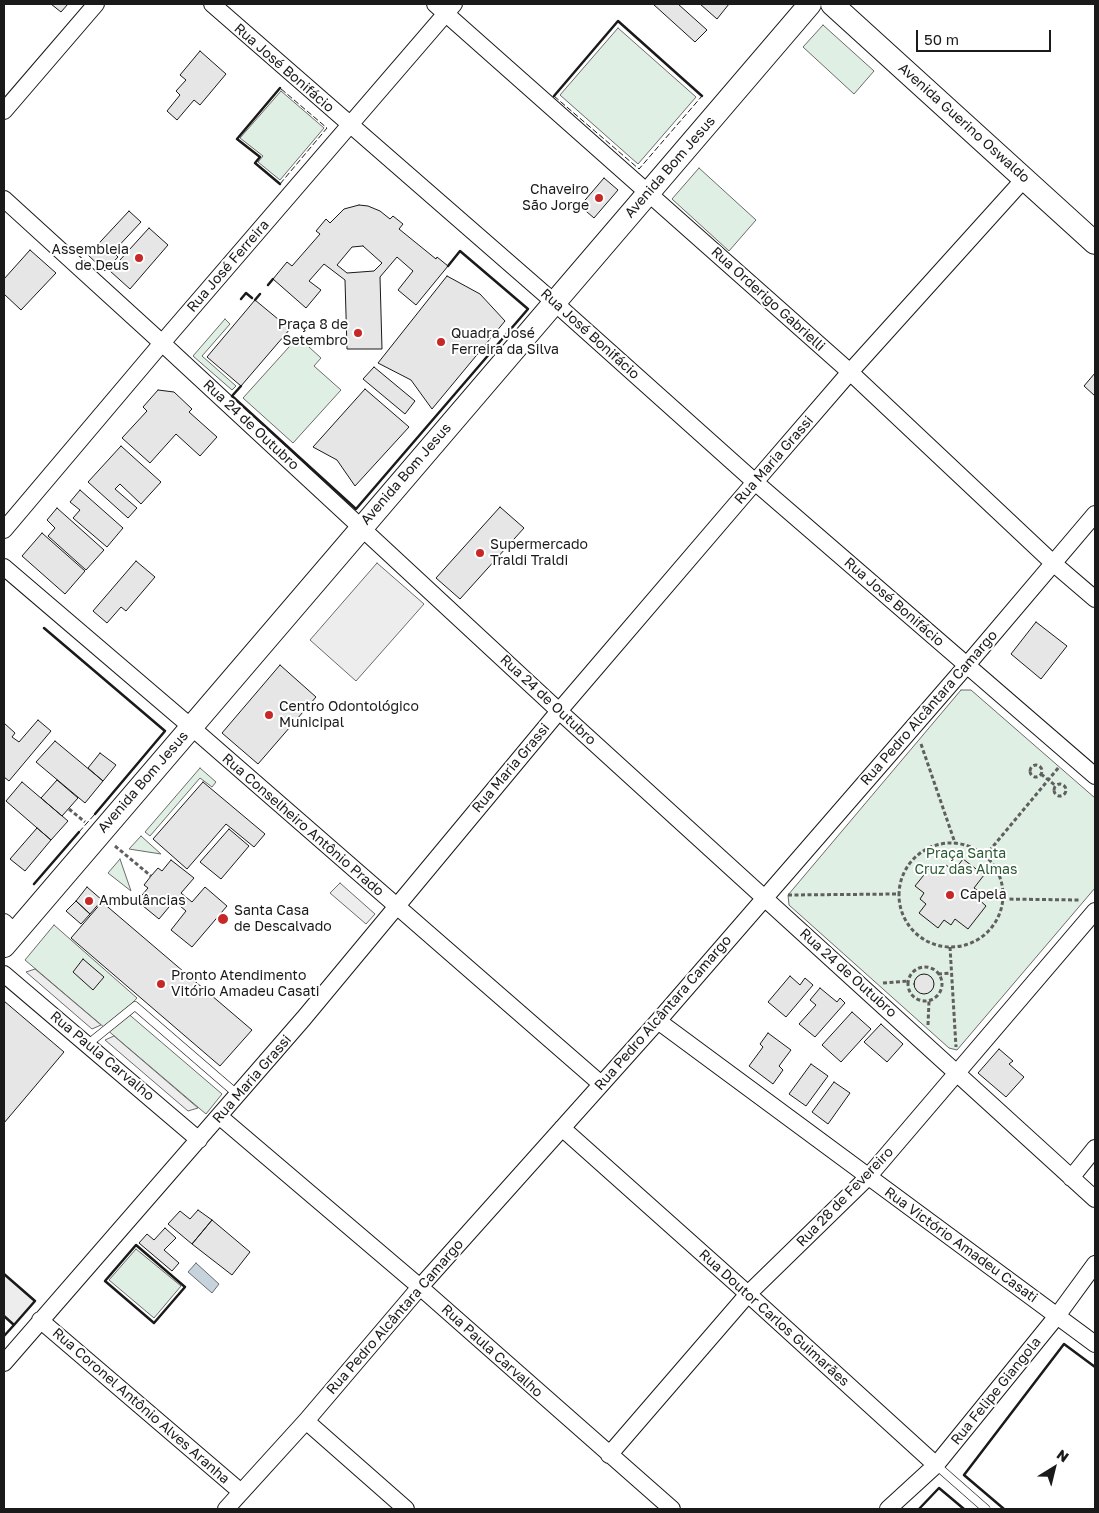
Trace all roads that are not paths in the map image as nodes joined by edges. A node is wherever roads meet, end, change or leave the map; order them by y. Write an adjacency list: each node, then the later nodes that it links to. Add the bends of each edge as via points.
1 (96, 4): 6 (street)
2 (212, 4): 7 (street, Rua José Bonifácio)
3 (810, 4): 9 (street, Avenida Bom Jesus)
4 (832, 4): 8 (street, Avenida Guerino Oswaldo)
5 (445, 7): 7 (street, Rua José Ferreira); 9 (street, Rua Orderigo Gabrielli)
6 (4, 112)
7 (349, 125): 12 (street, Rua José Bonifácio); 13 (street, Rua José Ferreira)
8 (1025, 178): 11 (street, Avenida Guerino Oswaldo); 14 (street, Rua Maria Grassi)
9 (648, 192): 12 (street, Avenida Bom Jesus); 14 (street, Rua Orderigo Gabrielli)
10 (4, 199): 13 (street, Rua 24 de Outubro)
11 (1095, 243)
12 (555, 302): 15 (street, Rua José Bonifácio); 17 (street, Avenida Bom Jesus)
13 (162, 343): 17 (street, Rua 24 de Outubro); 18 (street, Rua José Ferreira)
14 (850, 372): 15 (street, Rua Maria Grassi); 19 (street, Rua Orderigo Gabrielli)
15 (755, 482): 22 (street, Rua José Bonifácio); 23 (street, Rua Maria Grassi)
16 (1095, 514): 19 (street, Rua Pedro Alcântara Camargo)
17 (361, 526): 23 (street, Rua 24 de Outubro); 24 (street, Avenida Bom Jesus)
18 (4, 530)
19 (1053, 562): 21 (street, Rua Orderigo Gabrielli); 22 (street, Rua Pedro Alcântara Camargo)
20 (4, 566): 24 (street, Rua Conselheiro Antônio Prado)
21 (1095, 599)
22 (967, 665): 25 (street, Rua José Bonifácio); 26 (street, Rua Pedro Alcântara Camargo)
23 (559, 711): 26 (street, Rua 24 de Outubro); 27 (street, Rua Maria Grassi)
24 (190, 726): 27 (street, Rua Conselheiro Antônio Prado); 29 (street, Avenida Bom Jesus, via 92,828)
25 (1095, 776)
26 (765, 897): 31 (street, Rua Pedro Alcântara Camargo); 33 (street, Rua 24 de Outubro)
27 (396, 906): 34 (street, Rua Conselheiro Antônio Prado); 35 (street, Rua Maria Grassi)
28 (1095, 911): 33 (street, Rua 28 de Fevereiro)
29 (8, 934)
30 (4, 974): 32 (street, Rua Paula Carvalho)
31 (658, 1021): 34 (street, Rua Pedro Alcântara Camargo); 40 (street, Rua Victório Amadeu Casati)
32 (88, 1044): 35 (lane, via 135,1006); 38 (street, Rua Paula Carvalho)
33 (958, 1072): 40 (street, Rua 28 de Fevereiro); 41 (street, Rua 24 de Outubro)
34 (601, 1084): 37 (street, Rua Pedro Alcântara Camargo)
35 (237, 1094): 36 (street, Rua Maria Grassi)
36 (219, 1116): 38 (street, Rua Maria Grassi); 44 (street, Rua Paula Carvalho)
37 (562, 1128): 44 (street, Rua Pedro Alcântara Camargo); 45 (street, Rua Doutor Carlos Guimarães)
38 (200, 1140): 47 (street, Rua Maria Grassi)
39 (1095, 1148): 41 (street)
40 (868, 1177): 45 (street, Rua 28 de Fevereiro); 46 (street, Rua Victório Amadeu Casati)
41 (1072, 1178): 42 (street, Rua 24 de Outubro)
42 (1095, 1199)
43 (1095, 1264): 46 (street, Rua Felipe Giangola)
44 (420, 1287): 50 (street, Rua Pedro Alcântara Camargo); 51 (street, Rua Paula Carvalho)
45 (748, 1294): 51 (street, Rua 28 de Fevereiro); 52 (street, Rua Doutor Carlos Guimarães)
46 (1057, 1316): 48 (street, Rua Victório Amadeu Casati); 52 (street, Rua Felipe Giangola)
47 (40, 1320): 49 (street, Rua Maria Grassi); 53 (street, Rua Coronel Antônio Alves Aranha)
48 (1095, 1344)
49 (4, 1363)
50 (306, 1421): 53 (street, Rua Pedro Alcântara Camargo); 55 (street)
51 (609, 1455): 56 (street, Rua Paula Carvalho)
52 (936, 1465): 57 (street, Rua Felipe Giangola); 58 (lane, Rua Doutor Carlos Guimarães)
53 (241, 1492): 54 (street, Rua Pedro Alcântara Camargo)
54 (226, 1509)
55 (406, 1509)
56 (672, 1509)
57 (888, 1509)
58 (986, 1509)

